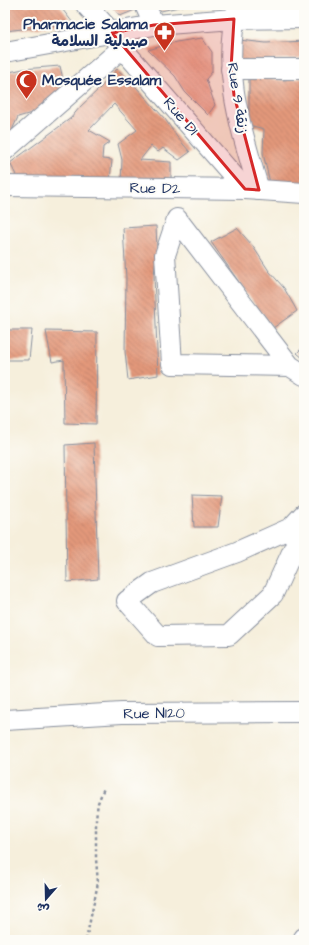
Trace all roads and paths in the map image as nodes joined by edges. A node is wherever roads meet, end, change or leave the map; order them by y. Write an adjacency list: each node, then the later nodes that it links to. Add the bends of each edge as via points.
1 (86, 5): 6 (street, Rue D1)
2 (145, 5): 5 (street)
3 (236, 12): 4 (street); 5 (street); 8 (street, Rue 9 زنقة)
4 (304, 18)
5 (154, 25): 6 (street)
6 (117, 41): 7 (street); 10 (street); 12 (street, Rue D1)
7 (5, 52)
8 (231, 69): 9 (street); 12 (street, Rue 9 زنقة)
9 (304, 69)
10 (5, 150)
11 (5, 186): 12 (street, Rue D2)
12 (252, 190): 13 (street, Rue D2)
13 (304, 193)
14 (297, 371): 14 (street, via 181,226 177,219 165,255 172,364)
15 (304, 514): 16 (street, via 291,528 237,552 152,583 127,601 158,636 229,636 273,594)
16 (304, 526)
17 (304, 712): 18 (street, Rue N120, via 122,713)
18 (5, 720)
19 (104, 788): 20 (path, via 96,818 98,882)
20 (86, 940)

